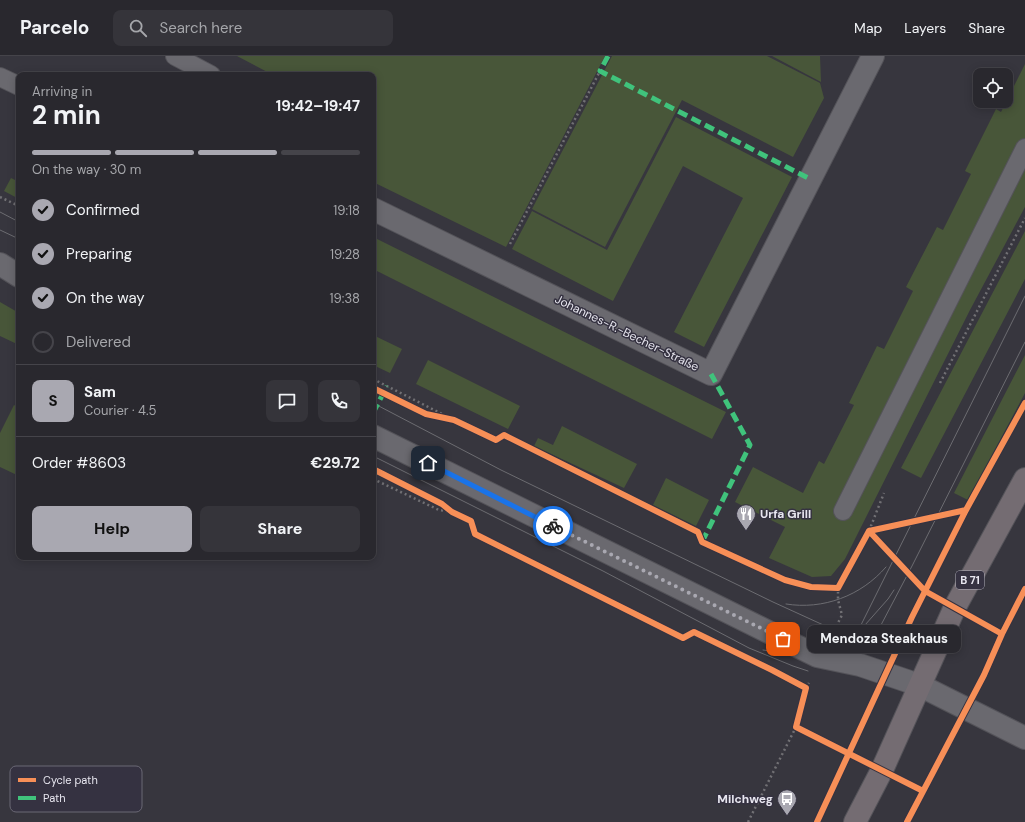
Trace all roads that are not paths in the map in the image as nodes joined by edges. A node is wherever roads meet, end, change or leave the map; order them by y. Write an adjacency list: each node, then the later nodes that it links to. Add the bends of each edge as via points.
1 (175, 56): 3 (lane)
2 (872, 56): 7 (street, Johannes-R.-Becher-Straße, via 711,374)
3 (205, 72)
4 (0, 77): 5 (lane)
5 (16, 85)
6 (1025, 148): 12 (lane)
7 (376, 210)
8 (0, 264): 9 (street)
9 (16, 274)
10 (376, 437): 13 (street, via 818,656 860,665)
11 (1025, 479): 13 (main road, B 71, via 955,607)
12 (843, 511)
13 (919, 684): 14 (street); 15 (main road, B 71, via 882,770)
14 (1025, 738)
15 (855, 822)

